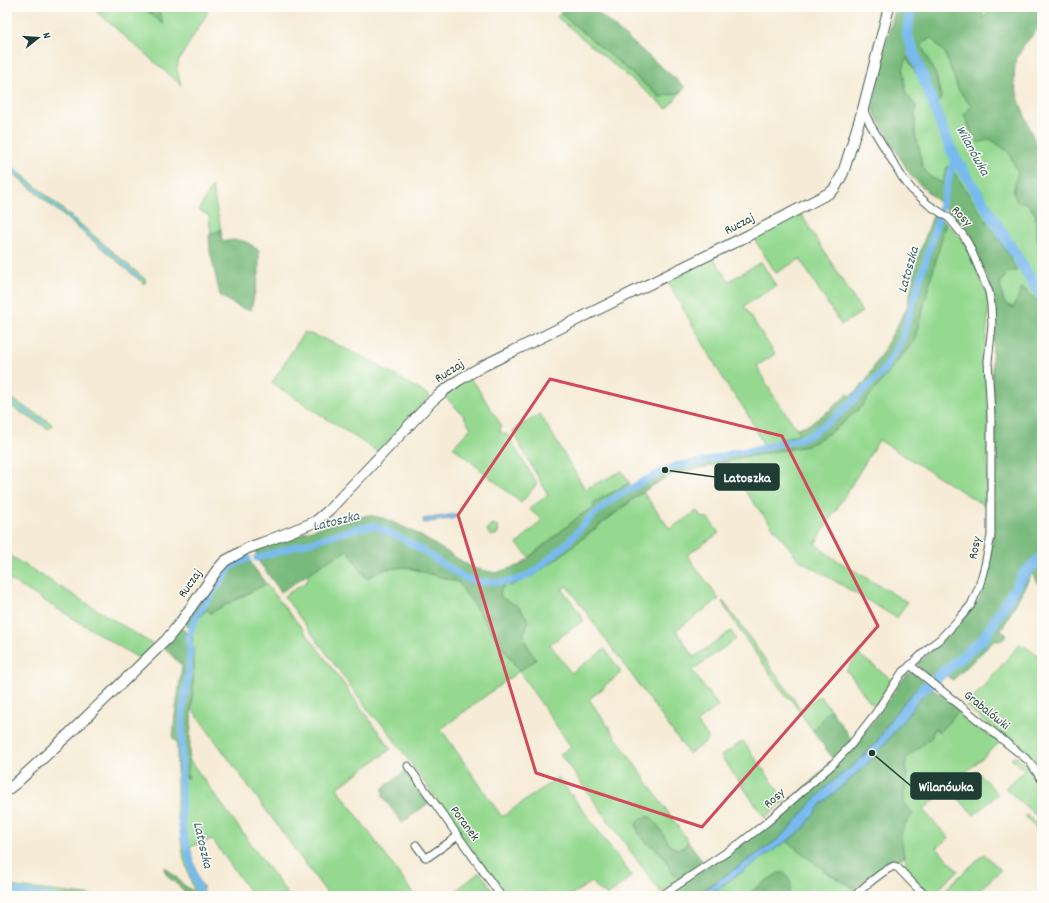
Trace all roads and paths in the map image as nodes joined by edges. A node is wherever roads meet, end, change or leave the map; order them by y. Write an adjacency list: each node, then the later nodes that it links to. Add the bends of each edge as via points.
1 (889, 7): 2 (street, Ruczaj)
2 (862, 109): 3 (street, Rosy, via 912,190 949,218 970,245 989,292 991,305 992,325 988,361 991,416 991,536 979,587 971,605 940,639); 6 (street, Ruczaj, via 843,173 831,192 454,382 428,405 315,522 248,548 224,561 167,639)
3 (910, 665): 5 (street, Grabalówki, via 1029,761); 10 (street, Rosy, via 901,674 875,714 832,765 739,844)
4 (408, 766): 7 (street, Poranek)
5 (1042, 780)
6 (7, 790)
7 (458, 836): 8 (street, via 428,857); 9 (street, Poranek)
8 (416, 845)
9 (501, 896)
10 (662, 896)
11 (854, 896): 12 (street, via 894,866)
12 (928, 896)

